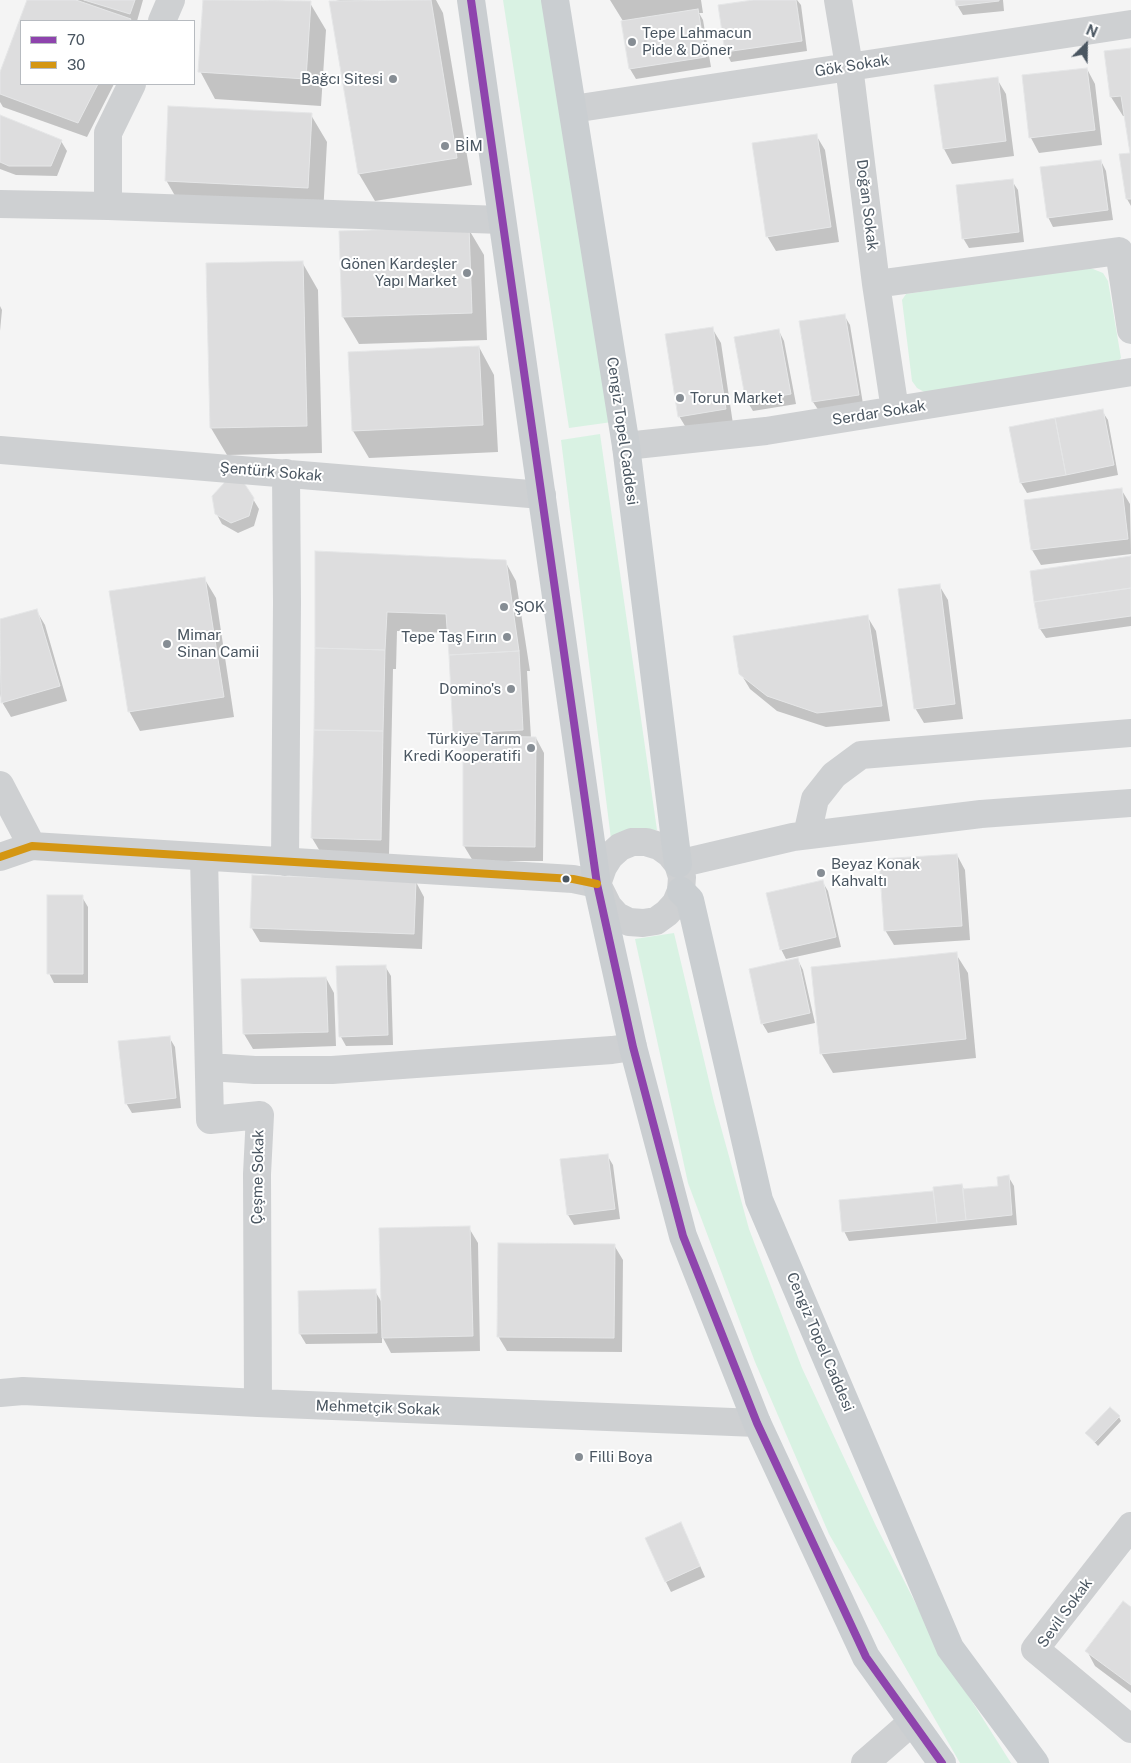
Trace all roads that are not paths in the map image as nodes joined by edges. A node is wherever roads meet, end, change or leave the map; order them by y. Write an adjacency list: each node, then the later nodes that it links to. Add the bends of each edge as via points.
1 (171, 0): 5 (street)
2 (471, 0): 12 (main road)
3 (556, 0): 9 (main road, Cengiz Topel Caddesi)
4 (838, 0): 7 (street, Doğan Sokak)
5 (162, 20)
6 (1131, 24): 7 (street, Gök Sokak)
7 (850, 66): 9 (street, Gök Sokak); 13 (street, Doğan Sokak)
8 (132, 85): 11 (street, via 108,133)
9 (572, 109): 17 (main road, Cengiz Topel Caddesi)
10 (0, 204): 11 (street)
11 (108, 206): 12 (street)
12 (501, 220): 20 (main road)
13 (876, 284): 14 (street, via 1119,251); 16 (street, Doğan Sokak)
14 (1131, 330)
15 (1131, 372): 16 (street, Serdar Sokak)
16 (895, 410): 17 (street, Serdar Sokak, via 766,431)
17 (626, 446): 29 (main road, Cengiz Topel Caddesi)
18 (0, 450): 19 (street, Şentürk Sokak)
19 (286, 473): 20 (street, Şentürk Sokak); 28 (street)
20 (542, 495): 30 (main road)
21 (1131, 733): 24 (street, via 861,755 834,775 815,799)
22 (0, 784): 25 (street)
23 (1131, 803): 24 (street, via 981,814)
24 (807, 835): 29 (street)
25 (32, 846): 26 (street); 27 (street)
26 (0, 857)
27 (204, 857): 28 (street); 33 (street, Çeşme Sokak)
28 (285, 862): 30 (street, via 573,879)
29 (678, 864): 30 (street, via 659,846 632,842 610,856); 31 (street, via 682,877)
30 (597, 884): 31 (street, via 608,906 629,922 656,921 676,903); 32 (main road)
31 (681, 891): 42 (main road, Cengiz Topel Caddesi, via 690,900 759,1200 950,1648)
32 (633, 1046): 33 (street, via 332,1070); 36 (main road, via 683,1236)
33 (209, 1067): 35 (street, Çeşme Sokak, via 210,1120 260,1115 257,1174)
34 (0, 1392): 35 (street, Mehmetçik Sokak, via 23,1390)
35 (258, 1403): 36 (street, Mehmetçik Sokak)
36 (757, 1423): 38 (main road, via 866,1657)
37 (1131, 1526): 39 (street, Sevil Sokak, via 1035,1649)
38 (912, 1722): 40 (street); 41 (main road)
39 (1131, 1729)
40 (865, 1763)
41 (942, 1763)
42 (1034, 1763)

